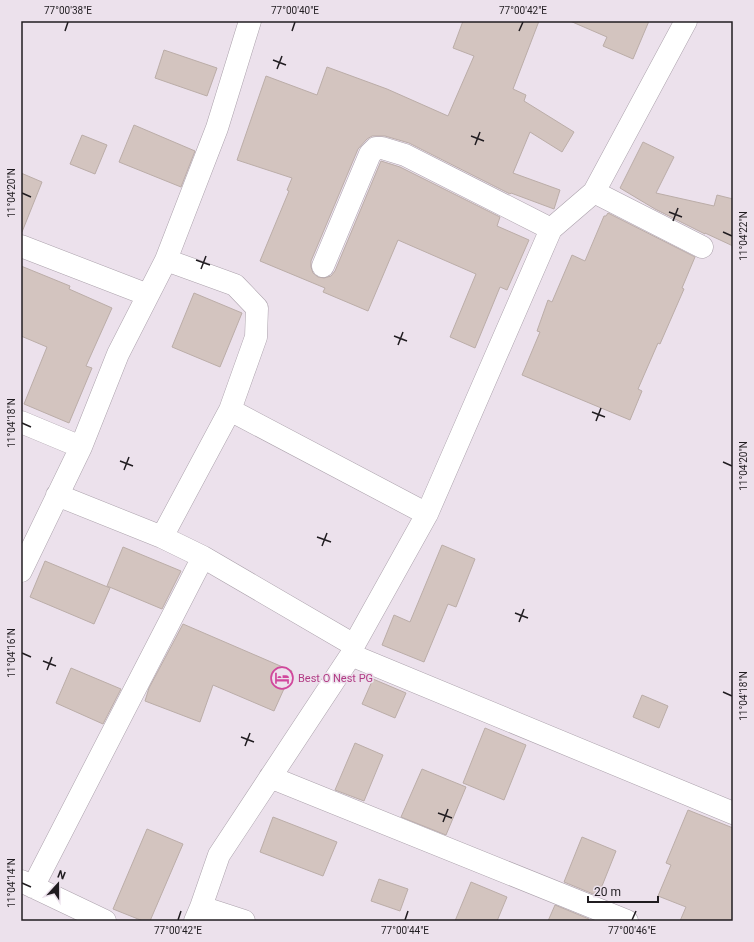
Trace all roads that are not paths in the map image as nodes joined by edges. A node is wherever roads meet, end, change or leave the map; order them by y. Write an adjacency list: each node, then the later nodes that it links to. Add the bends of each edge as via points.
1 (250, 21): 7 (street, via 217,128)
2 (686, 21): 3 (street)
3 (594, 192): 4 (street); 6 (street)
4 (551, 229): 8 (street, via 405,155 376,148 370,154); 14 (street)
5 (21, 246): 9 (street)
6 (702, 247)
7 (166, 260): 9 (street); 10 (street, via 235,285 257,308 256,337)
8 (323, 266)
9 (148, 295): 12 (street, via 118,354)
10 (230, 410): 14 (street); 15 (street)
11 (21, 422): 12 (street)
12 (81, 447): 13 (street)
13 (57, 495): 15 (street); 17 (street)
14 (427, 514): 18 (street)
15 (162, 537): 16 (street)
16 (203, 557): 18 (street); 21 (street)
17 (21, 571)
18 (352, 650): 19 (street); 20 (street)
19 (270, 777): 22 (street, via 218,855); 25 (street)
20 (733, 813)
21 (27, 884): 23 (street)
22 (198, 914): 24 (street)
23 (105, 921)
24 (244, 921)
25 (627, 921)

